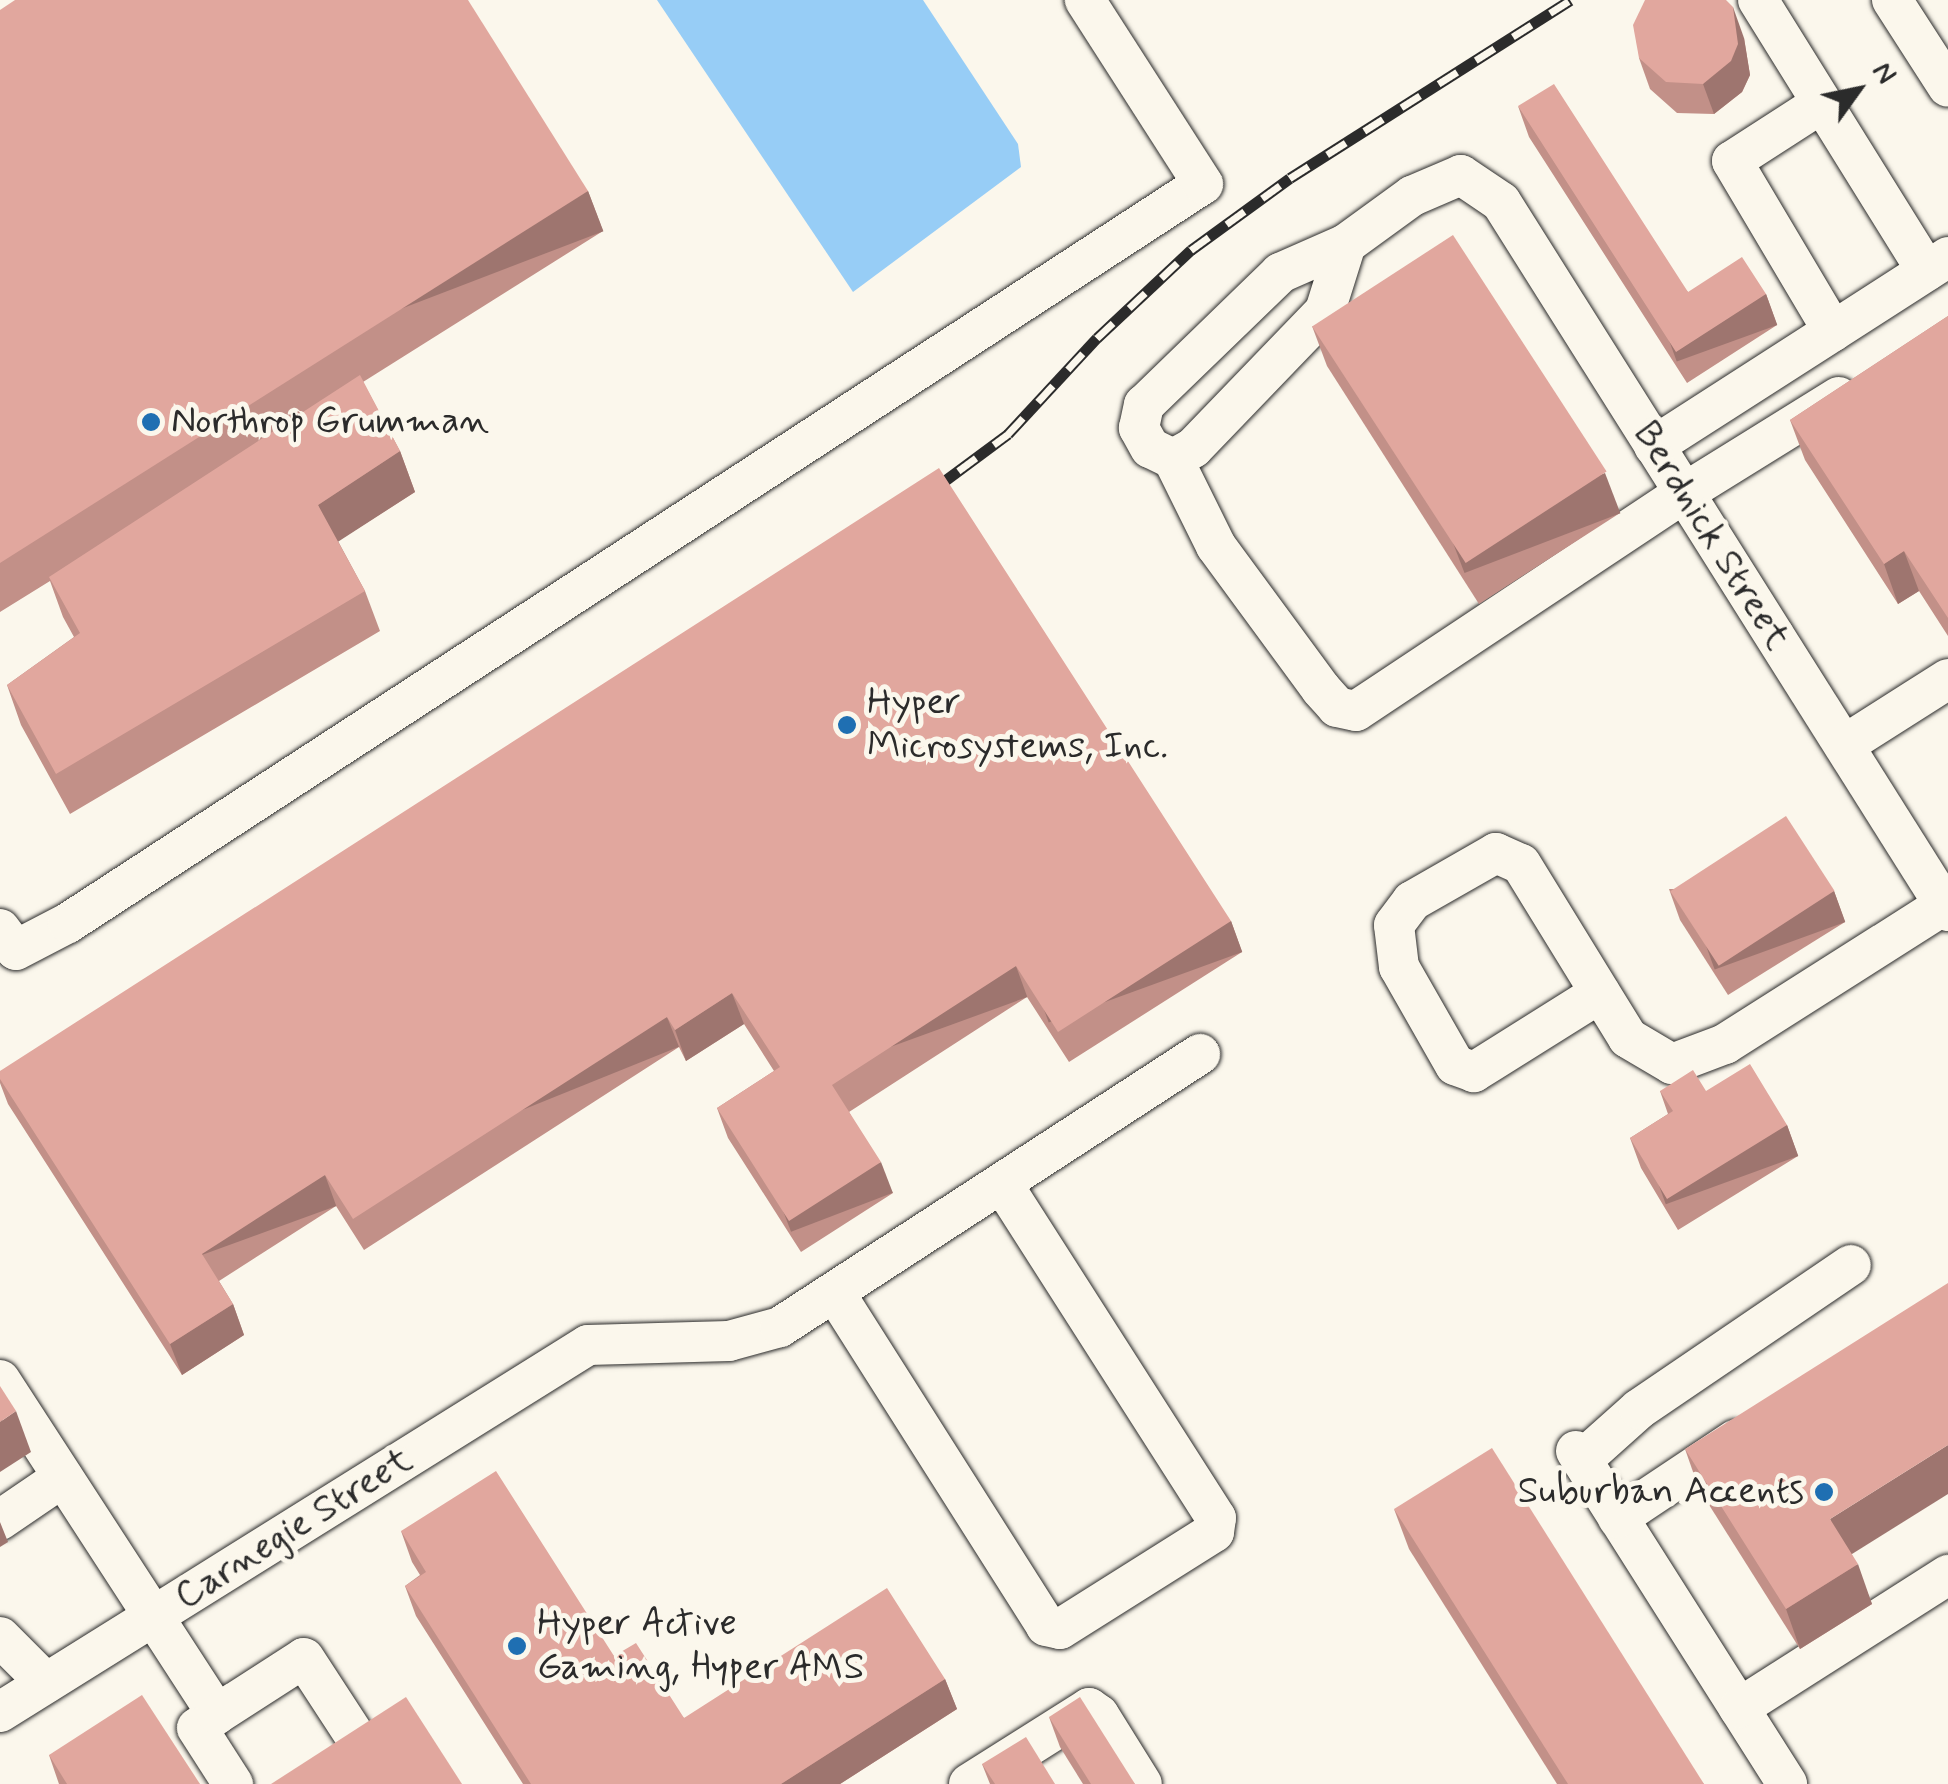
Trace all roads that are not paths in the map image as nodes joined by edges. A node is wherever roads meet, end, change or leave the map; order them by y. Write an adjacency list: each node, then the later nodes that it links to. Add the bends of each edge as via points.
1 (1085, 0): 16 (street, via 1202,184 68,923 16,950)
2 (1758, 0): 5 (street)
3 (1892, 0): 4 (street)
4 (1948, 87)
5 (1822, 103): 7 (street); 8 (street, via 1732,162)
6 (1346, 244): 10 (street, Berdnick Street, via 1412,196 1461,174 1501,202); 11 (street, via 1324,311 1192,448); 11 (street, via 1280,273 1144,405 1139,428 1150,448)
7 (1938, 264): 8 (street)
8 (1834, 331): 10 (street)
9 (1866, 380): 12 (street)
10 (1654, 446): 12 (street, Berdnick Street)
11 (1172, 459): 12 (street, via 1216,546 1321,690 1336,707 1356,711)
12 (1684, 493): 14 (street, Berdnick Street)
13 (1948, 679): 14 (street)
14 (1844, 745): 15 (street, Berdnick Street)
15 (1946, 908): 17 (street, via 1725,1044 1672,1064 1628,1038)
16 (0, 929)
17 (1600, 993): 17 (street, via 1521,864 1496,853 1412,901 1394,925 1399,967 1455,1065 1474,1072)
18 (1200, 1054): 19 (street)
19 (1002, 1184): 21 (street); 21 (street, via 1216,1518 1214,1532 1060,1629 1046,1626)
20 (1851, 1264): 25 (street, via 1579,1456)
21 (835, 1293): 28 (street, Carnegie Street, via 756,1337 588,1346)
22 (0, 1380): 24 (street)
23 (1767, 1420): 25 (street)
24 (63, 1478): 26 (street); 28 (street)
25 (1618, 1518): 31 (street)
26 (0, 1520)
27 (1948, 1575): 31 (street)
28 (154, 1616): 30 (street, Carnegie Street); 33 (street)
29 (0, 1636): 30 (street)
30 (46, 1684): 32 (street, Carnegie Street)
31 (1739, 1708): 38 (street)
32 (0, 1712)
33 (217, 1714): 34 (street, via 304,1658); 35 (street, via 197,1728)
34 (364, 1750)
35 (234, 1784)
36 (969, 1784): 37 (street, via 1089,1708)
37 (1142, 1784)
38 (1787, 1784)

